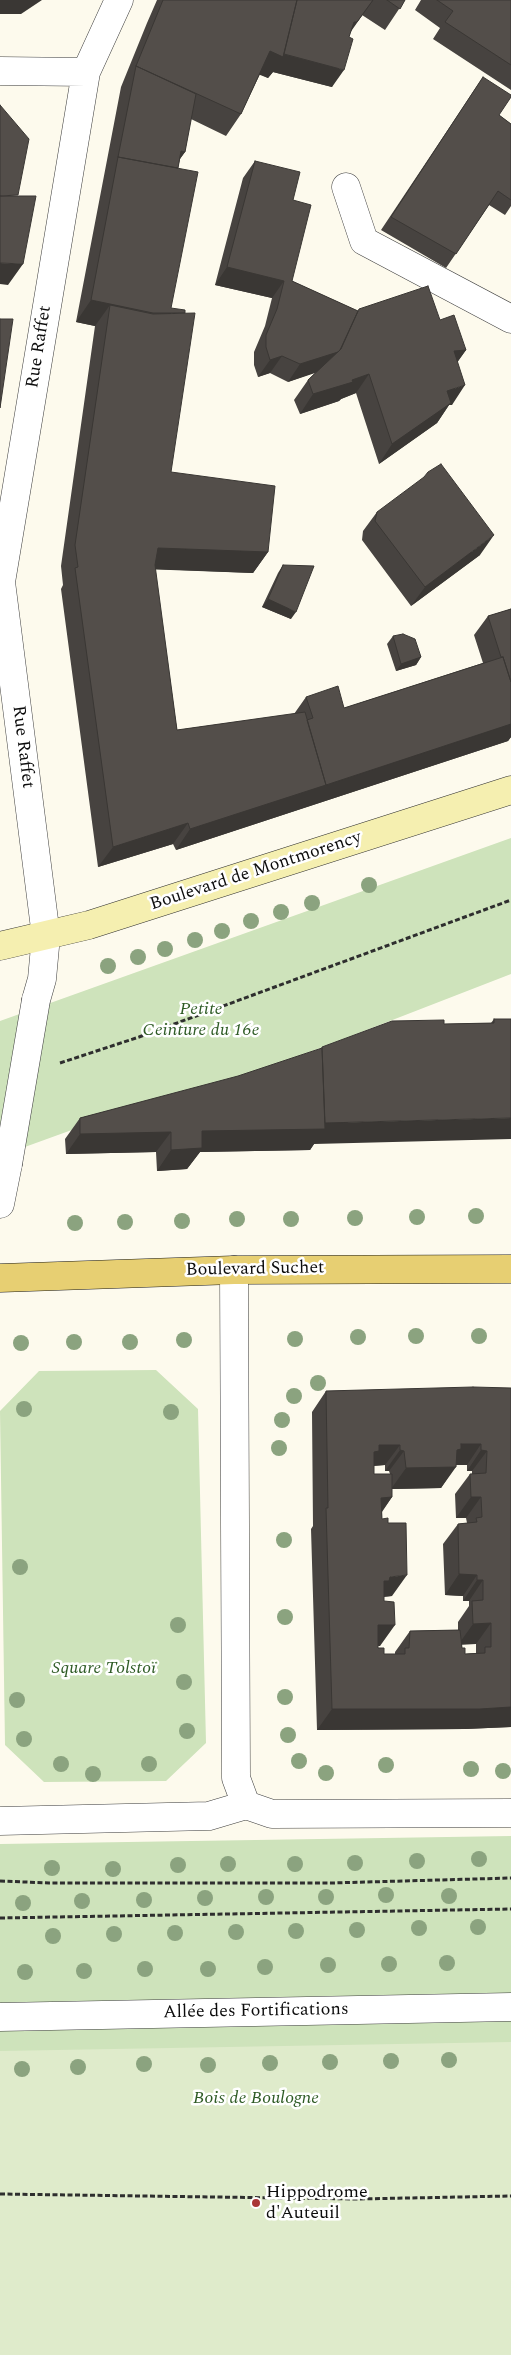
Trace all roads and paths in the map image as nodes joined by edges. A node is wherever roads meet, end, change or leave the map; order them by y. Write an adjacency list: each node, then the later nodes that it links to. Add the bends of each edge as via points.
1 (119, 0): 3 (street, Rue Raffet)
2 (0, 71): 3 (street)
3 (86, 72): 8 (street, Rue Raffet, via 1,582)
4 (346, 187): 5 (street, via 364,240)
5 (511, 319)
6 (511, 790): 8 (street, Boulevard de Montmorency)
7 (511, 900): 10 (path)
8 (46, 936): 9 (street, Boulevard de Montmorency); 11 (street, Rue Raffet, bridge, via 42,979)
9 (0, 946)
10 (56, 1065)
11 (0, 1204)
12 (511, 1269): 13 (main road, Boulevard Suchet)
13 (234, 1270): 14 (main road, Boulevard Suchet); 15 (street, via 236,1778)
14 (0, 1278)
15 (246, 1805): 16 (street, via 272,1814); 17 (street, via 209,1816)
16 (511, 1814)
17 (0, 1821)
18 (511, 1878): 19 (path, via 331,1883 49,1883)
19 (0, 1880)
20 (511, 1909): 21 (path)
21 (0, 1918)
22 (511, 2007): 23 (street, Allée des Fortifications)
23 (0, 2017)
24 (0, 2194): 25 (path, via 357,2199)
25 (511, 2196)

